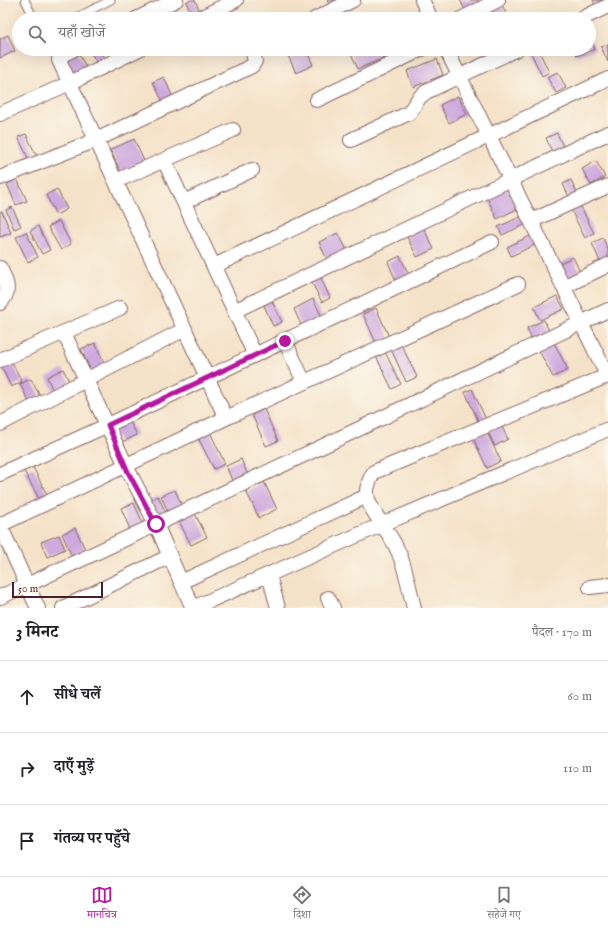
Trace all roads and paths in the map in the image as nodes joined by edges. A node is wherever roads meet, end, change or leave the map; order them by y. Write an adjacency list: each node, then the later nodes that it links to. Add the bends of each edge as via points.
1 (25, 0): 9 (lane)
2 (111, 0): 10 (lane)
3 (176, 0): 11 (street)
4 (236, 0): 12 (street)
5 (353, 0): 13 (street)
6 (422, 0): 14 (street)
7 (498, 0): 15 (street)
8 (608, 6): 16 (street)
9 (31, 12)
10 (87, 12)
11 (151, 12)
12 (212, 12)
13 (329, 12)
14 (428, 12)
15 (475, 12)
16 (596, 12)
17 (61, 56): 25 (street, via 59,57)
18 (124, 56): 25 (street)
19 (254, 56): 31 (street, via 255,61 252,66)
20 (408, 56): 26 (street)
21 (449, 56): 23 (street)
22 (502, 56): 23 (street)
23 (459, 76): 30 (street); 32 (street, via 422,95 406,115)
24 (608, 79): 30 (street)
25 (70, 83): 27 (street); 31 (street)
26 (317, 100)
27 (0, 114)
28 (233, 130): 33 (street)
29 (608, 133): 36 (street)
30 (488, 135): 36 (street); 42 (street)
31 (96, 140): 35 (street); 37 (street)
32 (351, 140)
33 (164, 160): 37 (street); 39 (street)
34 (252, 170): 39 (street)
35 (0, 178)
36 (510, 179): 40 (street); 50 (street)
37 (116, 181): 52 (street)
38 (608, 186): 40 (street)
39 (184, 202): 42 (street)
40 (531, 222): 46 (street)
41 (492, 242): 54 (street)
42 (214, 266): 50 (street)
43 (608, 266): 46 (street)
44 (0, 268): 47 (street, via 8,287 6,296)
45 (518, 284): 61 (street)
46 (563, 287): 51 (street)
47 (0, 303)
48 (120, 308): 53 (street)
49 (608, 310): 51 (street)
50 (234, 311): 56 (street)
51 (581, 323): 55 (street); 69 (street)
52 (184, 329): 59 (street); 60 (street)
53 (64, 333): 57 (street); 60 (street)
54 (285, 341): 56 (street); 61 (street)
55 (603, 354): 58 (street)
56 (255, 355): 59 (street)
57 (0, 360)
58 (608, 376): 68 (street, via 378,469 371,476)
59 (207, 378): 62 (street); 64 (street)
60 (86, 379): 63 (street); 64 (street)
61 (304, 382): 62 (street)
62 (226, 418): 66 (street)
63 (0, 424)
64 (108, 425): 66 (street); 67 (street)
65 (608, 429): 70 (street)
66 (126, 465): 69 (street); 71 (street)
67 (0, 474)
68 (367, 496): 70 (street); 74 (street)
69 (156, 524): 72 (street); 75 (street)
70 (383, 524): 73 (street); 83 (street, via 402,560)
71 (0, 525): 75 (street)
72 (170, 556): 74 (street); 80 (street)
73 (269, 575): 81 (street); 82 (street)
74 (181, 582): 81 (street)
75 (27, 585): 78 (street); 79 (street)
76 (608, 585): 77 (street)
77 (590, 587)
78 (0, 598)
79 (38, 608)
80 (63, 608)
81 (193, 608)
82 (278, 608)
83 (414, 608)

